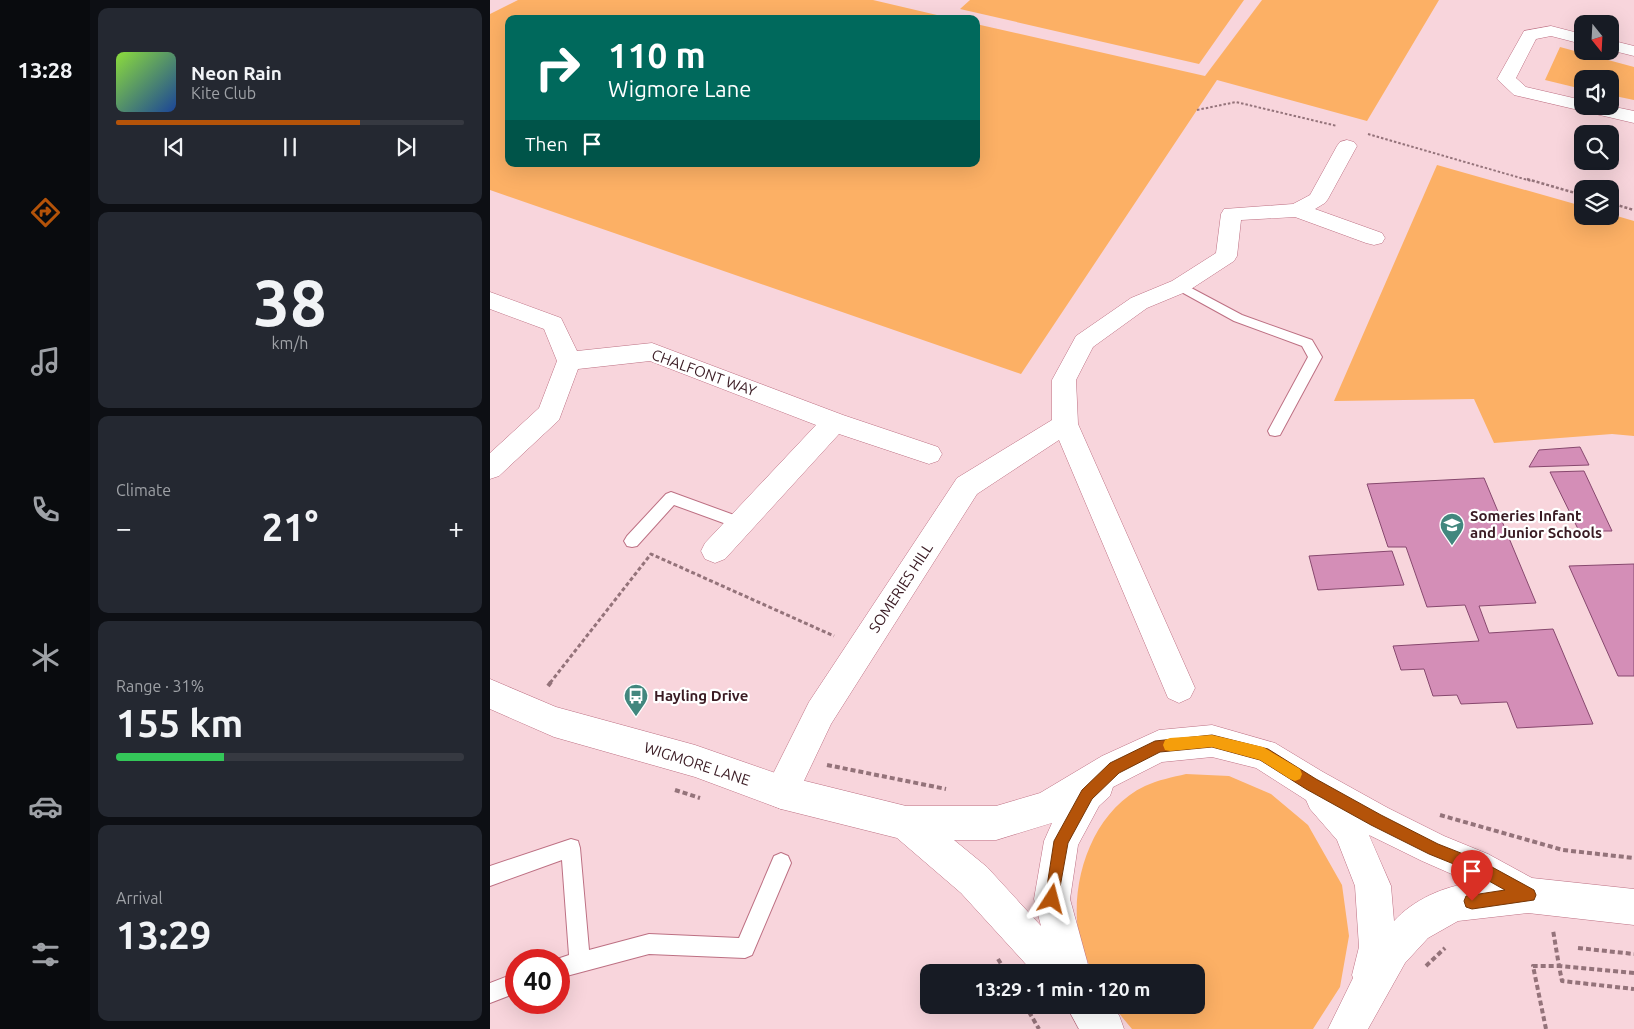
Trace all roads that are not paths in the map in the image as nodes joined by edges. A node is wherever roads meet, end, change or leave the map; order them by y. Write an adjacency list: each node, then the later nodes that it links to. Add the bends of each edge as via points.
1 (1574, 37): 4 (street, via 1551,31 1530,35 1506,79 1520,91)
2 (1619, 47): 3 (street)
3 (1634, 51)
4 (1574, 103)
5 (1619, 113): 6 (street)
6 (1634, 117)
7 (1353, 139): 8 (street, via 1318,199)
8 (1297, 210): 9 (street); 10 (street, via 1231,214 1226,256)
9 (1374, 238)
10 (1180, 286): 14 (street, via 1139,303 1084,342 1064,380); 15 (lane, via 1238,318 1306,343 1315,357)
11 (490, 300): 12 (street, via 553,324)
12 (569, 361): 13 (street, CHALFONT WAY, via 652,352); 17 (street, via 550,413)
13 (834, 422): 16 (street, CHALFONT WAY); 18 (street)
14 (1064, 424): 21 (street); 25 (street, SOMERIES HILL, via 967,486 820,713)
15 (1275, 431)
16 (929, 454)
17 (490, 469)
18 (740, 523): 19 (lane, via 671,498); 20 (street)
19 (632, 541)
20 (715, 551)
21 (1179, 688)
22 (490, 694): 25 (street, WIGMORE LANE, via 554,722 695,761)
23 (1114, 768): 24 (street, WIGMORE LANE, via 1159,746 1212,741 1263,754); 26 (street, WIGMORE LANE, via 1047,808 996,823); 33 (street, WIGMORE LANE, via 1087,794 1061,841 1052,899)
24 (1311, 784): 29 (street, WIGMORE LANE); 36 (street, WIGMORE LANE, via 1349,828 1373,886 1378,947)
25 (782, 792): 26 (street, WIGMORE LANE)
26 (906, 823): 32 (street, WIGMORE LANE, via 974,880)
27 (781, 862): 31 (lane, via 745,948 649,944)
28 (490, 876): 31 (lane, via 571,848)
29 (1528, 895): 30 (street, WIGMORE LANE); 36 (street, WIGMORE LANE, via 1452,903 1415,925 1392,950)
30 (1634, 907)
31 (580, 962): 34 (lane)
32 (1051, 964)
33 (1069, 964)
34 (570, 965)
35 (505, 987): 37 (lane)
36 (1366, 992): 38 (street, WIGMORE LANE)
37 (490, 993)
38 (1347, 1029)

